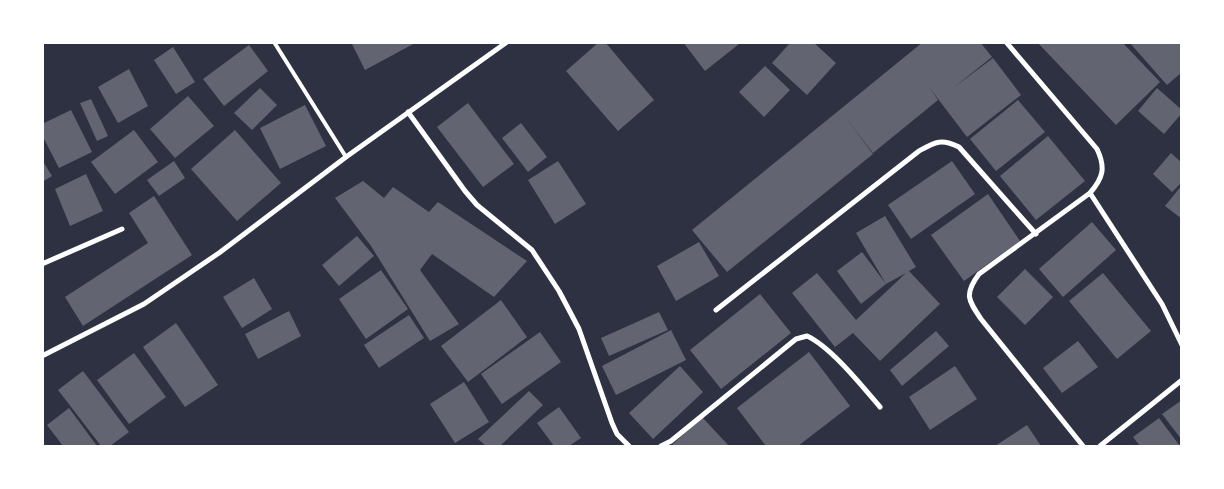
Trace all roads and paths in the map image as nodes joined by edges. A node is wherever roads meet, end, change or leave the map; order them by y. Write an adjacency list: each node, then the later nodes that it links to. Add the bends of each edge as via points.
1 (274, 42): 5 (lane)
2 (507, 42): 4 (street)
3 (1006, 42): 6 (street, via 1098,150 1103,172)
4 (408, 112): 5 (street); 15 (street, via 477,205 532,250 579,329 612,423)
5 (346, 157): 12 (street, via 219,253 144,304)
6 (1090, 193): 8 (street); 11 (street, via 1162,304)
7 (122, 229): 9 (street)
8 (1036, 234): 10 (street, via 959,147 935,141); 17 (street, via 979,274 970,285 968,296 981,319)
9 (42, 264)
10 (716, 310)
11 (1182, 345)
12 (42, 356)
13 (1182, 380): 18 (street)
14 (880, 407): 16 (street, via 824,347 807,336 796,339)
15 (630, 446)
16 (661, 446)
17 (1083, 446)
18 (1100, 446)

